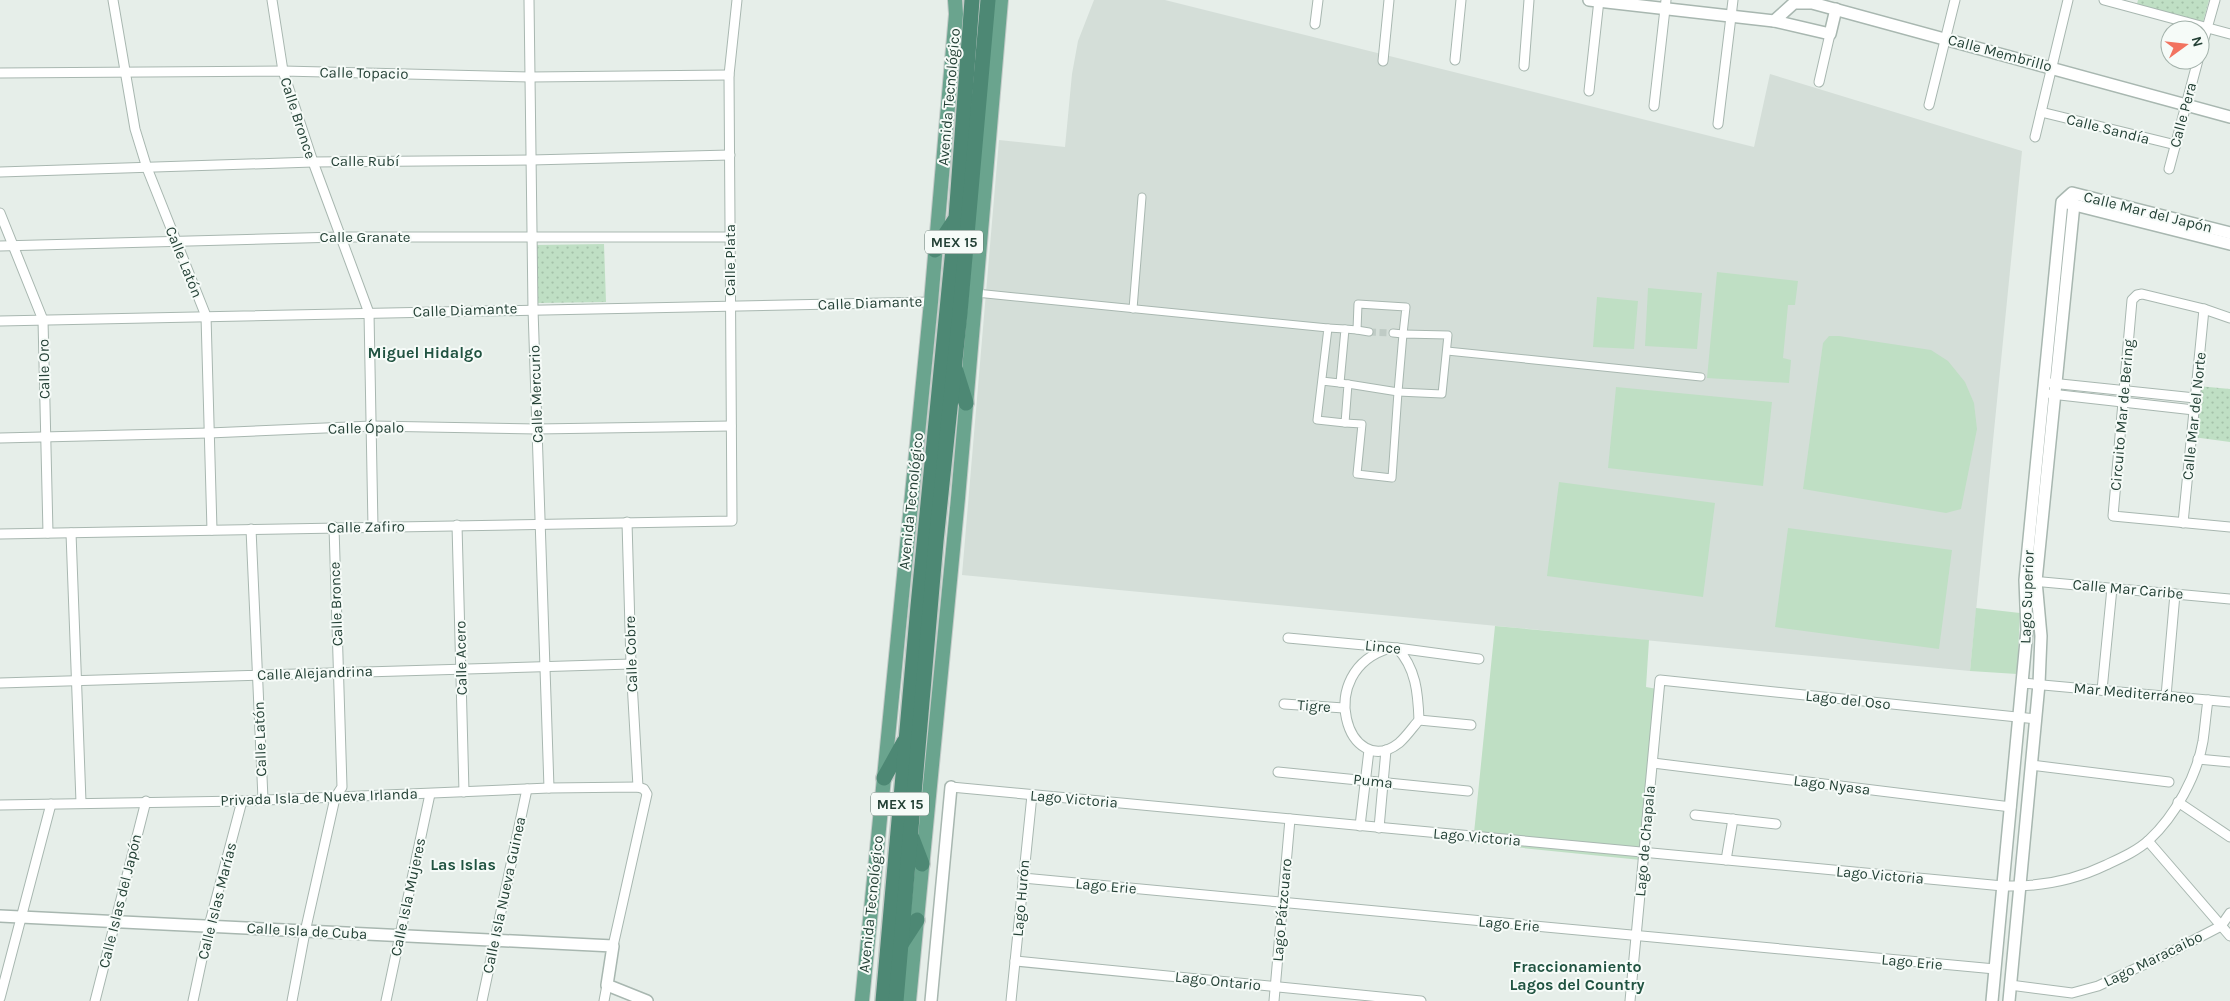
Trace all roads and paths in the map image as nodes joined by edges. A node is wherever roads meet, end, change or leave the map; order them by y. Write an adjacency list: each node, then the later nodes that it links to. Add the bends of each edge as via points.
1 (113, 0): 38 (street, Calle Latón)
2 (272, 0): 36 (street, Calle Bronce)
3 (529, 0): 40 (street, Calle Mercurio)
4 (737, 0): 39 (street, Calle Plata)
5 (955, 0): 69 (main road, Avenida Tecnológico)
6 (972, 0): 60 (highway, Avenida Tecnológico / MEX 15)
7 (988, 0): 88 (highway, Avenida Tecnológico / MEX 15)
8 (1001, 0): 70 (main road)
9 (1318, 0): 26 (street)
10 (1389, 0): 32 (street)
11 (1461, 0): 31 (street)
12 (1529, 0): 33 (street)
13 (1595, 0): 20 (street); 42 (street)
14 (1733, 0): 22 (street)
15 (1956, 0): 30 (street)
16 (2068, 0): 34 (street)
17 (2104, 0): 19 (street)
18 (2215, 0): 24 (street)
19 (2127, 3): 23 (street)
20 (1666, 4): 22 (street); 45 (street)
21 (1836, 9): 25 (street, Calle Membrillo, via 1794,3); 28 (street); 30 (street, Calle Membrillo)
22 (1731, 15): 25 (street); 48 (street)
23 (2179, 20)
24 (2209, 20)
25 (1774, 21): 28 (street)
26 (1315, 24)
27 (2210, 30): 29 (street)
28 (1830, 34): 41 (street)
29 (2230, 34)
30 (1946, 39): 34 (street, Calle Membrillo); 44 (street)
31 (1455, 60)
32 (1383, 61)
33 (1524, 66)
34 (2052, 68): 43 (street, Calle Membrillo); 46 (street)
35 (2195, 70): 43 (street, Calle Pera)
36 (283, 71): 38 (street, Calle Topacio); 40 (street, Calle Topacio); 53 (street, Calle Bronce)
37 (0, 73): 38 (street, Calle Topacio)
38 (124, 73): 54 (street, Calle Latón)
39 (729, 75): 40 (street, Calle Topacio); 51 (street, Calle Plata)
40 (530, 77): 52 (street, Calle Mercurio)
41 (1819, 82)
42 (1588, 91)
43 (2185, 104): 47 (street, Calle Membrillo); 50 (street, Calle Pera)
44 (1929, 105)
45 (1654, 106)
46 (2041, 112): 49 (street); 50 (street, Calle Sandía)
47 (2230, 117)
48 (1718, 124)
49 (2035, 137)
50 (2176, 145): 55 (street, Calle Pera)
51 (730, 155): 52 (street, Calle Rubí); 64 (street, Calle Plata)
52 (531, 160): 53 (street, Calle Rubí); 63 (street, Calle Mercurio)
53 (312, 162): 54 (street, Calle Rubí); 62 (street, Calle Bronce)
54 (147, 168): 56 (street, Calle Rubí); 65 (street, Calle Latón)
55 (2169, 169)
56 (0, 172)
57 (1142, 196): 74 (street)
58 (2068, 200): 61 (street, Calle Mar del Japón, via 2072,193); 66 (street, Calle Mar del Japón); 93 (street, Lago Superior)
59 (0, 213): 68 (street, Calle Oro)
60 (956, 218): 69 (highway); 147 (highway, Avenida Tecnológico / MEX 15)
61 (2230, 233)
62 (340, 237): 63 (street, Calle Granate); 65 (street, Calle Granate); 76 (street, Calle Bronce)
63 (532, 237): 64 (street, Calle Granate); 73 (street, Calle Mercurio)
64 (730, 237): 72 (street, Calle Plata)
65 (176, 242): 68 (street, Calle Granate); 77 (street, Calle Latón)
66 (2230, 244)
67 (0, 246): 68 (street, Calle Granate)
68 (12, 246): 79 (street, Calle Oro)
69 (935, 250): 71 (main road, Avenida Tecnológico)
70 (976, 293): 74 (street); 98 (main road)
71 (931, 302): 72 (street, Calle Diamante); 155 (main road, Avenida Tecnológico)
72 (731, 307): 73 (street, Calle Diamante); 102 (street, Calle Plata)
73 (533, 309): 76 (street, Calle Diamante); 103 (street, Calle Mercurio)
74 (1133, 309): 81 (street)
75 (2204, 309): 78 (street, Circuito Mar de Bering); 94 (street, Circuito Mar de Bering, via 2136,294 2132,300); 96 (street, Calle Mar del Norte)
76 (369, 313): 77 (street, Calle Diamante); 101 (street, Calle Bronce)
77 (206, 316): 79 (street, Calle Diamante); 104 (street, Calle Latón)
78 (2230, 318)
79 (43, 320): 80 (street, Calle Diamante); 105 (street, Calle Oro)
80 (0, 321)
81 (1328, 328): 82 (street); 90 (street)
82 (1346, 329): 83 (street); 91 (street)
83 (1357, 330): 84 (street); 86 (street, via 1358,304 1406,307)
84 (1369, 332)
85 (1393, 333): 86 (street)
86 (1404, 334): 87 (street, via 1448,335); 95 (street)
87 (1447, 351): 89 (street); 95 (street, via 1442,394)
88 (954, 364): 98 (highway); 182 (highway, Avenida Tecnológico / MEX 15)
89 (1701, 377)
90 (1322, 381): 91 (street); 100 (street, via 1317,420)
91 (1340, 383): 92 (street)
92 (1348, 384): 95 (street); 100 (street)
93 (2049, 388): 94 (street); 97 (street); 120 (street, Lago Superior)
94 (2125, 390): 96 (street); 97 (street, Circuito Mar de Bering)
95 (1398, 392): 100 (street, via 1392,478 1357,474 1362,424)
96 (2195, 398): 99 (street, Calle Mar del Norte)
97 (2123, 402): 99 (street); 110 (street, Circuito Mar de Bering, via 2114,516)
98 (966, 403): 187 (main road)
99 (2194, 410): 110 (street, Calle Mar del Norte)
100 (1345, 423)
101 (372, 426): 103 (street, Calle Ópalo); 104 (street, Calle Ópalo); 112 (street, Calle Bronce)
102 (732, 426): 103 (street, Calle Ópalo); 107 (street, Calle Plata)
103 (537, 429): 109 (street, Calle Mercurio)
104 (209, 433): 105 (street, Calle Ópalo); 116 (street, Calle Latón)
105 (46, 437): 106 (street, Calle Ópalo); 117 (street, Calle Oro)
106 (0, 438)
107 (732, 521): 108 (street, Calle Zafiro)
108 (627, 522): 109 (street, Calle Zafiro); 127 (street, Calle Cobre)
109 (540, 523): 111 (street, Calle Zafiro); 128 (street, Calle Mercurio)
110 (2183, 523): 113 (street, Circuito Mar de Bering)
111 (458, 525): 112 (street, Calle Zafiro); 129 (street, Calle Acero)
112 (373, 527): 114 (street, Calle Zafiro)
113 (2230, 527)
114 (334, 528): 115 (street, Calle Zafiro); 130 (street, Calle Bronce)
115 (251, 529): 116 (street, Calle Zafiro); 131 (street, Calle Latón)
116 (212, 530): 118 (street, Calle Zafiro)
117 (48, 533): 118 (street, Calle Zafiro); 119 (street, Calle Zafiro)
118 (71, 533): 133 (street)
119 (0, 534)
120 (2031, 581): 121 (street, Calle Mar Caribe); 135 (street, Lago Superior); 136 (street, Lago Superior, via 2041,636)
121 (2112, 588): 122 (street, Calle Mar Caribe); 137 (street)
122 (2175, 594): 123 (street, Calle Mar Caribe); 138 (street)
123 (2230, 599)
124 (1288, 638): 125 (street, Lince)
125 (1397, 650): 126 (street, Lince); 142 (street, via 1375,652 1364,660 1352,676); 144 (street, via 1412,670 1418,692)
126 (1479, 659)
127 (631, 664): 128 (street, Calle Alejandrina); 159 (street, Calle Cobre)
128 (545, 667): 129 (street, Calle Alejandrina); 161 (street, Calle Mercurio)
129 (462, 669): 130 (street, Calle Alejandrina); 164 (street, Calle Acero)
130 (338, 673): 131 (street, Calle Alejandrina); 167 (street, Calle Bronce, via 342,787)
131 (258, 675): 133 (street, Calle Alejandrina); 168 (street, Calle Latón)
132 (1660, 680): 143 (street, Lago del Oso); 152 (street, Lago de Chapala)
133 (77, 681): 134 (street, Calle Alejandrina); 171 (street)
134 (0, 683)
135 (2022, 683): 136 (street, Mar Mediterráneo); 143 (street, Lago Superior)
136 (2039, 684): 137 (street, Mar Mediterráneo); 145 (street, Lago Superior)
137 (2102, 690): 138 (street, Mar Mediterráneo)
138 (2166, 696): 139 (street, Mar Mediterráneo)
139 (2208, 700): 140 (street, Mar Mediterráneo); 150 (street, Lago Victoria)
140 (2230, 702)
141 (1284, 704): 142 (street, Tigre)
142 (1344, 708): 148 (street, via 1353,736)
143 (2019, 718): 145 (street, Lago del Oso); 175 (street, Lago Superior)
144 (1419, 720): 146 (street); 149 (street, via 1400,743)
145 (2036, 720): 153 (street, Lago Superior)
146 (1471, 725)
147 (907, 736): 155 (highway); 220 (highway, Avenida Tecnológico / MEX 15)
148 (1369, 750): 149 (street); 156 (street)
149 (1386, 750): 157 (street)
150 (2198, 760): 151 (street); 172 (street, Lago Victoria)
151 (2230, 762)
152 (1652, 763): 175 (street, Lago Nyasa); 185 (street, Lago de Chapala)
153 (2032, 765): 158 (street); 190 (street, Lago Superior)
154 (1278, 772): 156 (street, Puma)
155 (884, 778): 219 (main road, Avenida Tecnológico)
156 (1365, 781): 157 (street, Puma); 180 (street)
157 (1383, 782): 163 (street, Puma); 181 (street)
158 (2169, 782)
159 (638, 787): 161 (street, Privada Isla de Nueva Irlanda); 205 (street, Calle Cobre, via 647,794)
160 (951, 787): 166 (street, Lago Victoria); 223 (street)
161 (549, 788): 162 (street, Privada Isla de Nueva Irlanda)
162 (527, 789): 164 (street, Privada Isla de Nueva Irlanda); 203 (street, Calle Isla Nueva Guinea)
163 (1468, 791)
164 (464, 792): 165 (street, Privada Isla de Nueva Irlanda)
165 (430, 794): 167 (street, Privada Isla de Nueva Irlanda); 200 (street, Calle Isla Mujeres)
166 (1032, 795): 177 (street, Lago Victoria); 188 (street, Lago Hurón)
167 (335, 798): 168 (street, Privada Isla de Nueva Irlanda); 199 (street, Calle Bronce)
168 (263, 800): 170 (street, Privada Isla de Nueva Irlanda)
169 (146, 801): 170 (street, Privada Isla de Nueva Irlanda); 171 (street, Privada Isla de Nueva Irlanda); 196 (street, Calle Islas del Japón)
170 (242, 801): 197 (street, Calle Islas Marías)
171 (82, 802): 173 (street, Privada Isla de Nueva Irlanda)
172 (2178, 802): 183 (street); 184 (street, Lago Victoria)
173 (51, 804): 174 (street, Privada Isla de Nueva Irlanda); 194 (street)
174 (0, 805)
175 (2011, 807): 189 (street, Lago Superior)
176 (1695, 815): 178 (street)
177 (1290, 819): 180 (street, Lago Victoria); 191 (street, Lago Pátzcuaro)
178 (1732, 819): 179 (street); 186 (street)
179 (1776, 824)
180 (1360, 826): 181 (street, Lago Victoria)
181 (1379, 828): 185 (street, Lago Victoria)
182 (910, 835): 187 (highway); 204 (highway, Avenida Tecnológico / MEX 15)
183 (2230, 837)
184 (2148, 841): 190 (street, Lago Victoria, via 2122,858 2085,875 2062,882); 198 (street)
185 (1644, 852): 186 (street, Lago Victoria); 201 (street, Lago de Chapala)
186 (1726, 860): 189 (street, Lago Victoria)
187 (922, 864): 195 (main road)
188 (1023, 878): 191 (street, Lago Erie); 206 (street, Lago Hurón)
189 (2004, 886): 190 (street, Lago Victoria); 207 (street, Lago Superior)
190 (2020, 887): 209 (street, Lago Superior)
191 (1283, 902): 201 (street, Lago Erie); 210 (street, Lago Pátzcuaro)
192 (2230, 914): 198 (street, Lago Maracaibo)
193 (0, 916): 194 (street, Calle Isla de Cuba)
194 (20, 917): 196 (street, Calle Isla de Cuba); 211 (street)
195 (917, 920): 204 (highway); 222 (main road)
196 (114, 922): 197 (street, Calle Isla de Cuba); 212 (street, Calle Islas del Japón)
197 (209, 926): 199 (street, Calle Isla de Cuba); 213 (street, Calle Islas Marías)
198 (2221, 926): 202 (street); 209 (street, Lago Maracaibo, via 2098,986 2072,993)
199 (305, 932): 200 (street, Calle Isla de Cuba); 214 (street, Calle Bronce)
200 (399, 936): 203 (street, Calle Isla de Cuba); 215 (street, Calle Isla Mujeres)
201 (1637, 936): 207 (street, Lago Erie); 227 (street, Lago de Chapala)
202 (2230, 936)
203 (494, 939): 205 (street, Calle Isla de Cuba); 216 (street, Calle Isla Nueva Guinea)
204 (901, 944): 221 (highway, Avenida Tecnológico / MEX 15)
205 (613, 946): 208 (street)
206 (1015, 961): 210 (street, Lago Ontario); 224 (street, Lago Hurón)
207 (1995, 970): 228 (street, Lago Superior)
208 (607, 985): 217 (street); 218 (street)
209 (2010, 985): 229 (street, Lago Superior)
210 (1275, 987): 225 (street, Lago Pátzcuaro); 226 (street, Lago Ontario)
211 (0, 998)
212 (95, 1001)
213 (193, 1001)
214 (292, 1001)
215 (386, 1001)
216 (482, 1001)
217 (604, 1001)
218 (647, 1001)
219 (862, 1001)
220 (882, 1001)
221 (896, 1001)
222 (909, 1001)
223 (932, 1001)
224 (1011, 1001)
225 (1274, 1001)
226 (1422, 1001)
227 (1630, 1001)
228 (1992, 1001)
229 (2009, 1001)

